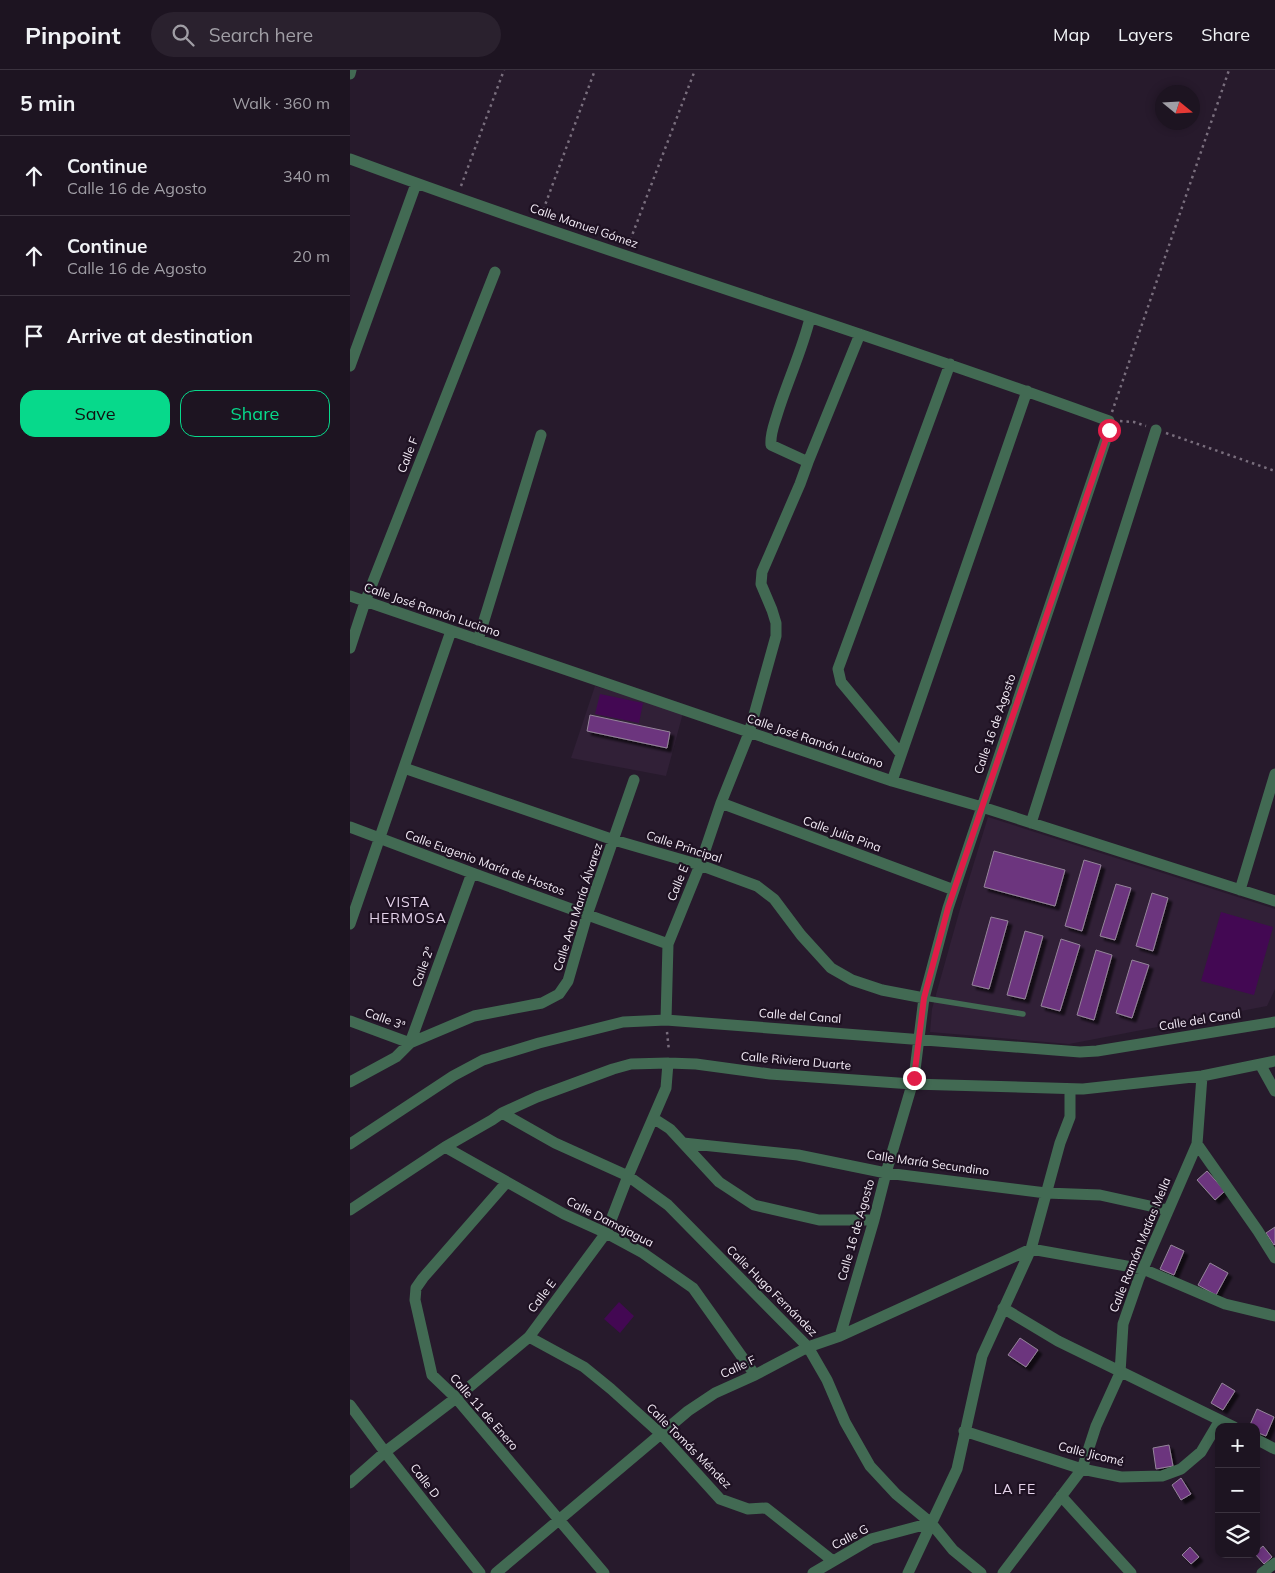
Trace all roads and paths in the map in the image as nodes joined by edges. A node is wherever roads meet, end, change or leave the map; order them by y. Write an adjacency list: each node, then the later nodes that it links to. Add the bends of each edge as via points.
1 (351, 70): 6 (street)
2 (504, 70): 9 (path)
3 (595, 70): 10 (path)
4 (695, 70): 11 (path)
5 (1229, 70): 18 (path)
6 (350, 74)
7 (350, 159): 8 (street, Calle Manuel Gómez)
8 (416, 184): 9 (street, Calle Manuel Gómez); 16 (street)
9 (457, 197): 10 (street, Calle Manuel Gómez)
10 (538, 225): 11 (street, Calle Manuel Gómez)
11 (625, 254): 13 (street, Calle Manuel Gómez)
12 (495, 272): 24 (street, Calle F)
13 (810, 318): 14 (street, Calle Manuel Gómez); 21 (street, via 770,437 771,445)
14 (860, 334): 15 (street, Calle Manuel Gómez); 21 (street, Calle E)
15 (950, 364): 17 (street, Calle Manuel Gómez); 29 (street, via 838,670 841,682)
16 (350, 366)
17 (1027, 391): 18 (street, Calle Manuel Gómez); 29 (street)
18 (1109, 421): 19 (path, via 1134,422); 35 (street, Calle 16 de Agosto, via 1109,430)
19 (1156, 430): 22 (path); 36 (street)
20 (541, 436): 26 (street)
21 (808, 462): 28 (street, Calle E, via 762,572 761,584 776,623 776,636)
22 (1275, 472)
23 (350, 596): 24 (street, Calle José Ramón Luciano)
24 (365, 602): 25 (street, Calle José Ramón Luciano); 27 (street, Calle F)
25 (451, 631): 26 (street, Calle José Ramón Luciano); 30 (street)
26 (478, 640): 28 (street, Calle José Ramón Luciano)
27 (350, 648)
28 (749, 732): 33 (street, Calle José Ramón Luciano); 34 (street, Calle E)
29 (902, 754): 33 (street)
30 (404, 768): 38 (street); 39 (street, Calle Principal)
31 (1275, 774): 43 (street)
32 (634, 780): 39 (street, Calle Ana María Álvarez)
33 (892, 781): 35 (street, Calle José Ramón Luciano)
34 (721, 803): 40 (street, Calle E); 42 (street, Calle Julia Pina)
35 (982, 807): 36 (street, Calle José Ramón Luciano); 42 (street, Calle 16 de Agosto)
36 (1032, 823): 43 (street, Calle José Ramón Luciano)
37 (350, 827): 38 (street, Calle Eugenio María de Hostos)
38 (380, 838): 41 (street, Calle Eugenio María de Hostos); 46 (street)
39 (614, 840): 40 (street, Calle Principal); 45 (street, Calle Ana María Álvarez)
40 (700, 865): 47 (street, Calle E); 48 (street, Calle Principal, via 757,886 774,898 831,968 852,980 882,990)
41 (472, 874): 45 (street, Calle Eugenio María de Hostos); 53 (street, Calle 2ª)
42 (954, 890): 48 (street, Calle 16 de Agosto)
43 (1240, 890): 44 (street, Calle José Ramón Luciano)
44 (1275, 901)
45 (587, 915): 47 (street, Calle Eugenio María de Hostos); 53 (street, Calle Ana María Álvarez, via 568,981 559,994 542,1003 474,1016)
46 (350, 924)
47 (668, 944): 51 (street, Calle E)
48 (924, 998): 49 (lane); 54 (street, Calle 16 de Agosto)
49 (1023, 1014)
50 (350, 1021): 53 (street, Calle 3ª)
51 (666, 1022): 54 (street, Calle del Canal); 55 (path); 66 (street, Calle del Canal, via 623,1022 483,1060)
52 (1275, 1022): 54 (street, Calle del Canal, via 1080,1052)
53 (410, 1042): 60 (street, Calle Ana María Álvarez, via 396,1057)
54 (918, 1042): 59 (street, Calle 16 de Agosto)
55 (669, 1059): 59 (street, Calle Riviera Duarte, via 770,1074); 63 (street, Calle Riviera Duarte, via 613,1069); 64 (street, Calle E, via 666,1088)
56 (1275, 1061): 57 (street, Calle Riviera Duarte)
57 (1260, 1064): 58 (street, Calle Riviera Duarte); 62 (street)
58 (1202, 1076): 61 (street, Calle Riviera Duarte); 67 (street, Calle Ramón Matías Mella)
59 (913, 1081): 61 (street, Calle Riviera Duarte); 69 (street, Calle 16 de Agosto)
60 (350, 1082)
61 (1070, 1089): 72 (street, via 1070,1117)
62 (1275, 1090)
63 (502, 1113): 68 (street, Calle Riviera Duarte); 70 (street, Calle Hugo Fernández, via 555,1143)
64 (653, 1118): 65 (street); 70 (street, Calle E)
65 (683, 1143): 69 (street, Calle María Secundino, via 798,1155); 75 (street, via 719,1182 754,1206 819,1220)
66 (350, 1144)
67 (1196, 1144): 74 (street, Calle Ramón Matías Mella); 78 (street)
68 (445, 1147): 71 (street, Calle Damajagua); 73 (street, Calle Riviera Duarte)
69 (886, 1173): 72 (street, Calle María Secundino); 75 (street, Calle 16 de Agosto)
70 (628, 1176): 76 (street, Calle E); 84 (street, Calle Hugo Fernández, via 668,1206)
71 (506, 1183): 76 (street, Calle Damajagua); 87 (street, Calle 11 de Enero, via 416,1288 415,1300 432,1375)
72 (1046, 1193): 74 (street, Calle María Secundino, via 1100,1195); 77 (street)
73 (350, 1210)
74 (1168, 1210): 79 (street, Calle Ramón Matías Mella)
75 (874, 1220): 82 (street, Calle 16 de Agosto)
76 (606, 1233): 83 (street, Calle E); 86 (street, Calle Damajagua, via 643,1253 693,1288)
77 (1031, 1249): 79 (street); 80 (street); 82 (street, Calle F)
78 (1275, 1258)
79 (1143, 1269): 81 (street, via 1225,1304); 85 (street, Calle Ramón Matías Mella, via 1123,1324)
80 (1003, 1308): 85 (street); 91 (street, via 982,1356)
81 (1275, 1316)
82 (840, 1336): 84 (street, Calle F)
83 (529, 1337): 87 (street, Calle E); 92 (street, Calle Tomás Méndez, via 584,1367)
84 (808, 1347): 86 (street, Calle F); 100 (street, Calle Hugo Fernández, via 870,1466 896,1494)
85 (1120, 1373): 89 (street); 96 (street, Calle Ramón Matías Mella, via 1096,1426)
86 (755, 1375): 92 (street, Calle F, via 715,1393 688,1411)
87 (456, 1398): 95 (street, Calle E); 99 (street, Calle 11 de Enero)
88 (350, 1405): 95 (street, Calle D)
89 (1220, 1420): 90 (street); 96 (street, Calle Jicomé, via 1201,1452 1181,1470 1162,1476 1121,1477)
90 (1226, 1423)
91 (964, 1431): 96 (street, Calle Jicomé); 100 (street, via 957,1470)
92 (662, 1435): 99 (street, Calle F); 101 (street, Calle Tomás Méndez, via 720,1499 748,1509 766,1508)
93 (1260, 1441): 94 (street)
94 (1275, 1449)
95 (385, 1452): 97 (street, Calle E); 103 (street, Calle D)
96 (1082, 1469): 98 (street, Calle Ramón Matías Mella)
97 (350, 1483)
98 (1062, 1496): 109 (street, Calle Ramón Matías Mella); 110 (street)
99 (558, 1520): 104 (street, Calle F); 105 (street, Calle 11 de Enero)
100 (931, 1523): 101 (street, Calle G, via 871,1539); 107 (street); 108 (street, Calle Hugo Fernández, via 953,1550)
101 (833, 1562): 106 (street, Calle G)
102 (1275, 1562): 111 (street)
103 (480, 1573)
104 (496, 1573)
105 (604, 1573)
106 (813, 1573)
107 (908, 1573)
108 (981, 1573)
109 (1003, 1573)
110 (1131, 1573)
111 (1262, 1573)

